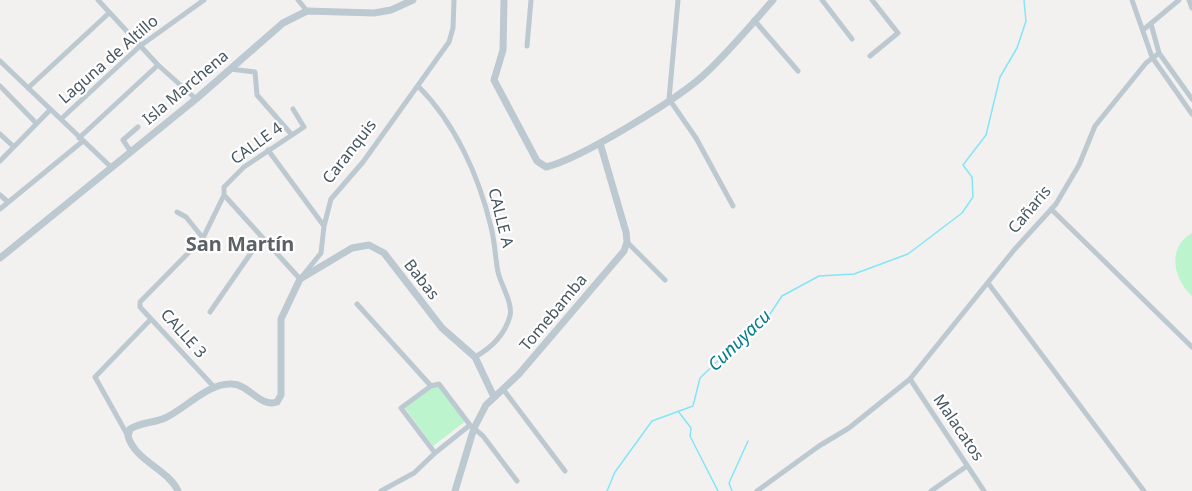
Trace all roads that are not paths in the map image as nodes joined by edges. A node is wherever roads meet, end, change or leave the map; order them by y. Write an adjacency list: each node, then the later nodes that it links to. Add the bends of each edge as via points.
1 (98, 0): 17 (street)
2 (204, 0): 22 (street, Laguna de Altillo)
3 (298, 0): 16 (street)
4 (412, 0): 16 (street, via 374,13)
5 (454, 0): 32 (street, Caranquis, via 449,42)
6 (504, 0): 46 (street, via 503,50 494,80 542,166 553,165)
7 (531, 0): 23 (street)
8 (678, 0): 35 (street)
9 (773, 0): 18 (street)
10 (822, 0): 21 (street)
11 (872, 0): 25 (street, via 898,33)
12 (1132, 0): 20 (street)
13 (1179, 0): 19 (street)
14 (1189, 0): 15 (street)
15 (1192, 8)
16 (307, 11): 29 (street, Isla Marchena, via 271,32)
17 (109, 14): 22 (street); 33 (street)
18 (754, 20): 30 (street); 35 (street, via 706,73)
19 (1151, 24): 20 (street); 24 (street)
20 (1143, 30): 26 (street)
21 (852, 39)
22 (140, 46): 28 (street); 40 (street, Laguna de Altillo)
23 (527, 46)
24 (1159, 53): 26 (street, Cañaris); 36 (street)
25 (870, 56)
26 (1152, 57): 39 (street); 57 (street, Cañaris, via 1095,126 1074,174)
27 (0, 61): 33 (street)
28 (158, 65): 34 (street); 45 (street)
29 (230, 69): 34 (street, Isla Marchena); 44 (street, via 255,72 257,95)
30 (798, 71)
31 (0, 86): 41 (street)
32 (418, 86): 59 (street, Caranquis, via 363,162 336,191); 72 (street, CALLE A, via 452,130 478,186 510,308 498,340)
33 (28, 88): 38 (street)
34 (196, 99): 49 (street, Isla Marchena)
35 (669, 99): 46 (street); 55 (street, via 696,138)
36 (1192, 99)
37 (294, 109): 44 (street, CALLE 4, via 304,125)
38 (50, 110): 40 (street); 41 (street)
39 (1192, 114)
40 (61, 119): 45 (street)
41 (36, 123): 47 (street)
42 (138, 127): 49 (street, via 123,140)
43 (0, 134): 47 (street)
44 (292, 135): 48 (street, CALLE 4)
45 (81, 139): 51 (street); 54 (street)
46 (600, 143): 62 (street)
47 (13, 146): 50 (street)
48 (268, 150): 53 (street, CALLE 4, via 224,187); 59 (street)
49 (131, 152): 51 (street, Isla Marchena)
50 (0, 161)
51 (112, 168): 63 (street, Isla Marchena)
52 (0, 195): 54 (street)
53 (224, 195): 60 (street); 61 (street, CALLE 4)
54 (8, 202): 56 (street)
55 (733, 206)
56 (0, 209)
57 (1051, 209): 66 (street, Cañaris); 71 (street)
58 (177, 212): 61 (street)
59 (324, 226): 64 (street, Caranquis, via 321,253)
60 (262, 237): 64 (street); 69 (street)
61 (203, 238): 67 (street, CALLE 4)
62 (627, 242): 65 (street); 76 (street, Tomebamba, via 542,349)
63 (0, 258)
64 (300, 279): 72 (street, Babas, via 352,248 369,245 378,249 442,328); 75 (street, Caranquis, via 280,319 282,375 277,402 265,402 233,384)
65 (665, 280)
66 (988, 283): 73 (street, Cañaris); 90 (street)
67 (145, 297): 70 (street, CALLE 3, via 140,306)
68 (357, 304): 74 (street)
69 (210, 312)
70 (151, 319): 75 (street, CALLE 3); 79 (street, via 95,377)
71 (1192, 347)
72 (475, 357): 77 (street, Babas)
73 (910, 379): 81 (street, Malacatos); 87 (street, Cañaris, via 849,428)
74 (431, 386): 78 (street, via 441,386); 80 (street, via 401,408)
75 (214, 388): 79 (street, via 164,419 135,426)
76 (503, 389): 77 (street, Tomebamba); 82 (street)
77 (494, 397): 78 (street, Tomebamba)
78 (472, 426): 80 (street); 83 (street); 86 (street, Tomebamba)
79 (128, 436): 84 (street, via 136,451)
80 (435, 453): 85 (street, via 414,473)
81 (967, 466): 88 (street); 89 (street, Malacatos)
82 (565, 471)
83 (517, 482)
84 (178, 491)
85 (381, 491)
86 (455, 491)
87 (757, 491)
88 (931, 491)
89 (984, 491)
90 (1144, 491)

